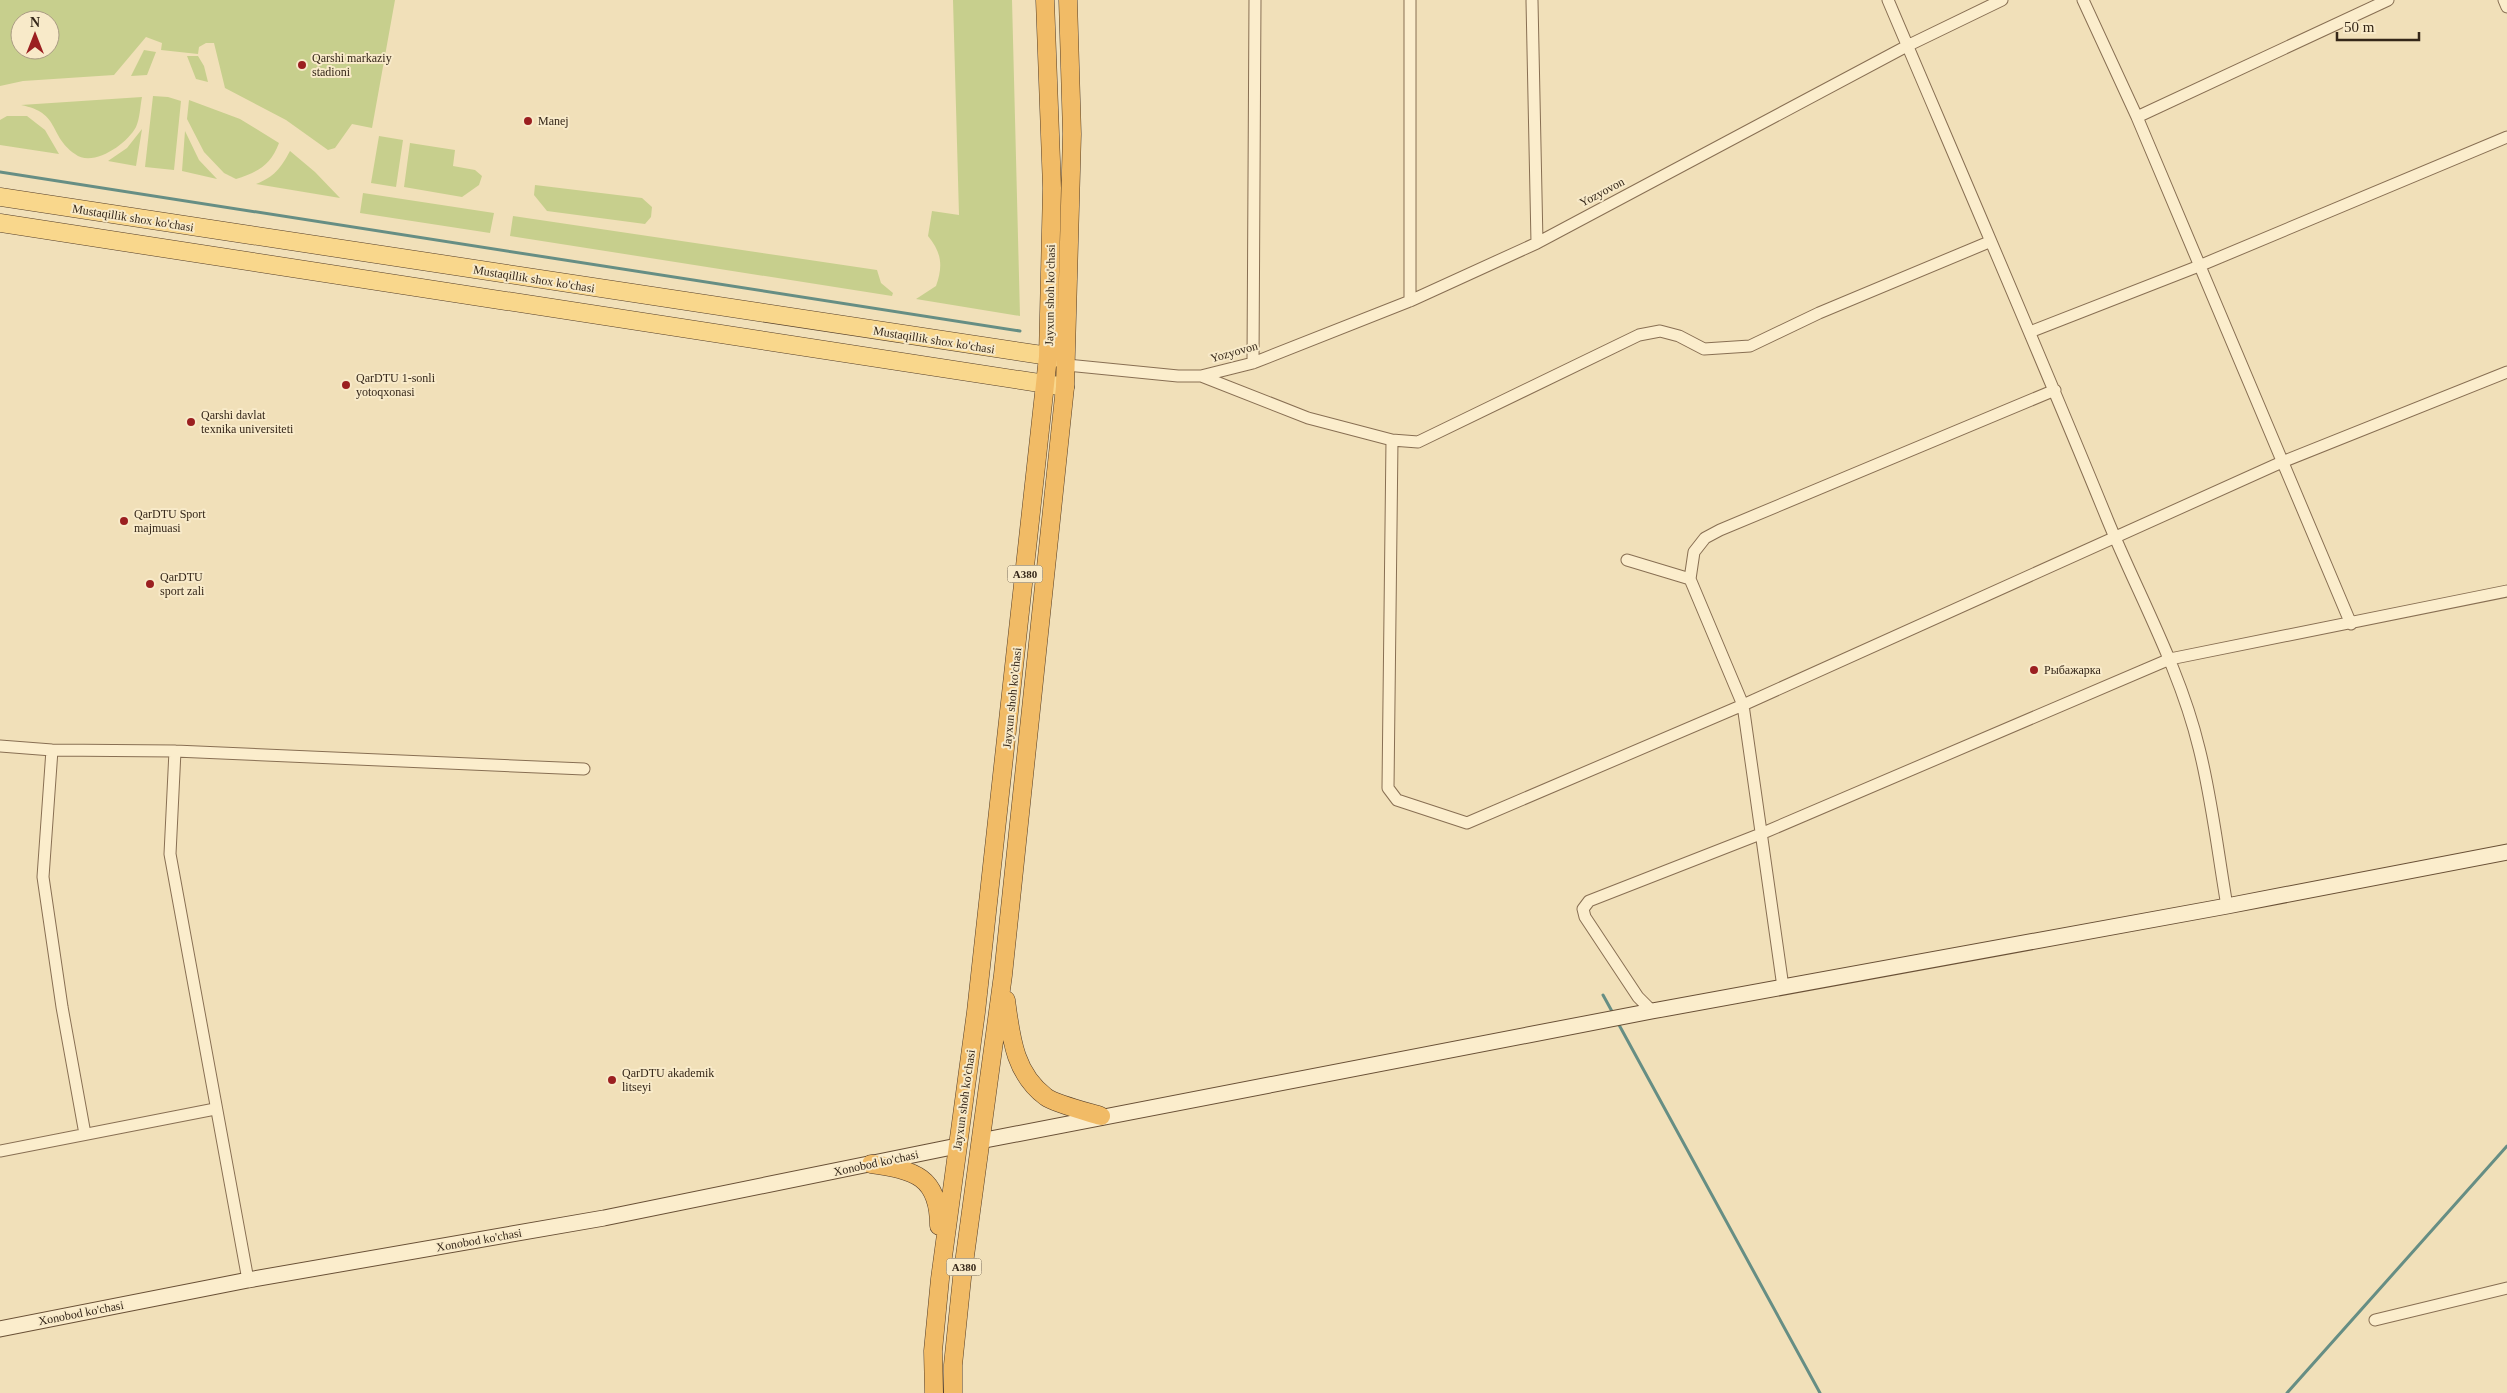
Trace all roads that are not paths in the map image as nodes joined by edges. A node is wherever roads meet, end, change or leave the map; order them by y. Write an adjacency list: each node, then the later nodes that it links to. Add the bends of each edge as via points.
1 (1045, 0): 22 (highway, Jayxun shoh ko'chasi / A380, via 1052,188)
2 (1068, 0): 23 (highway, Jayxun shoh ko'chasi / A380, via 1072,134)
3 (1255, 0): 24 (street)
4 (1410, 0): 20 (street)
5 (1888, 0): 12 (street)
6 (2002, 0): 12 (street, Yozyovon)
7 (2083, 0): 13 (street)
8 (2388, 0): 13 (street)
9 (2504, 0): 11 (street)
10 (1532, 1): 18 (street)
11 (2507, 7)
12 (1907, 46): 17 (street); 18 (street, Yozyovon)
13 (2137, 117): 19 (street)
14 (2507, 137): 19 (street)
15 (0, 198): 22 (main road, Mustaqillik shox ko'chasi)
16 (0, 223): 27 (main road, Mustaqillik shox ko'chasi)
17 (1989, 242): 21 (street); 30 (street, via 1819,313 1750,346 1704,349 1679,336 1660,331 1639,335 1418,442)
18 (1536, 243): 20 (street, Yozyovon)
19 (2199, 266): 21 (street); 31 (street)
20 (1410, 301): 24 (street, Yozyovon)
21 (2030, 332): 29 (street)
22 (1048, 357): 23 (main road, Mustaqillik shox ko'chasi); 27 (highway, Jayxun shoh ko'chasi / A380)
23 (1067, 362): 26 (street); 28 (highway, Jayxun shoh ko'chasi / A380)
24 (1253, 363): 26 (street, Yozyovon)
25 (2507, 372): 31 (street)
26 (1201, 376): 30 (street, via 1308,418)
27 (1045, 384): 28 (main road, Mustaqillik shox ko'chasi); 53 (highway, Jayxun shoh ko'chasi / A380, via 997,834)
28 (1065, 387): 46 (highway, Jayxun shoh ko'chasi / A380)
29 (2055, 390): 32 (street); 34 (street, via 1720,530 1705,538 1694,552)
30 (1392, 440): 38 (street, via 1388,788 1397,800 1468,823)
31 (2282, 462): 32 (street); 36 (street)
32 (2115, 536): 37 (street); 38 (street)
33 (1627, 560): 34 (street)
34 (1690, 579): 38 (street)
35 (2507, 592): 36 (street)
36 (2351, 624): 37 (street)
37 (2170, 659): 43 (street); 45 (street, via 2199,747)
38 (1743, 705): 43 (street)
39 (0, 746): 40 (street)
40 (52, 750): 41 (street); 51 (street, via 42,877)
41 (175, 751): 42 (street); 49 (street, via 170,854)
42 (584, 769)
43 (1763, 833): 47 (street); 48 (street, via 1589,901 1583,908 1584,917 1638,997)
44 (2507, 852): 45 (main road)
45 (2227, 906): 47 (main road)
46 (1003, 975): 50 (highway, via 1019,1068 1047,1098); 52 (highway, Jayxun shoh ko'chasi / A380)
47 (1783, 987): 48 (main road)
48 (1652, 1011): 50 (main road)
49 (215, 1109): 51 (street); 57 (street)
50 (1101, 1116): 52 (main road)
51 (85, 1134): 54 (street)
52 (980, 1141): 62 (highway, Jayxun shoh ko'chasi / A380, via 955,1346)
53 (957, 1146): 55 (main road, Xonobod ko'chasi); 56 (highway, Jayxun shoh ko'chasi / A380)
54 (0, 1150)
55 (871, 1164): 56 (highway, via 904,1169 925,1179 936,1197); 57 (main road, Xonobod ko'chasi, via 604,1218)
56 (940, 1279): 61 (highway, Jayxun shoh ko'chasi / A380, via 933,1351)
57 (248, 1280): 60 (main road, Xonobod ko'chasi)
58 (2507, 1288): 59 (street)
59 (2375, 1320)
60 (0, 1329)
61 (934, 1393)
62 (953, 1393)

